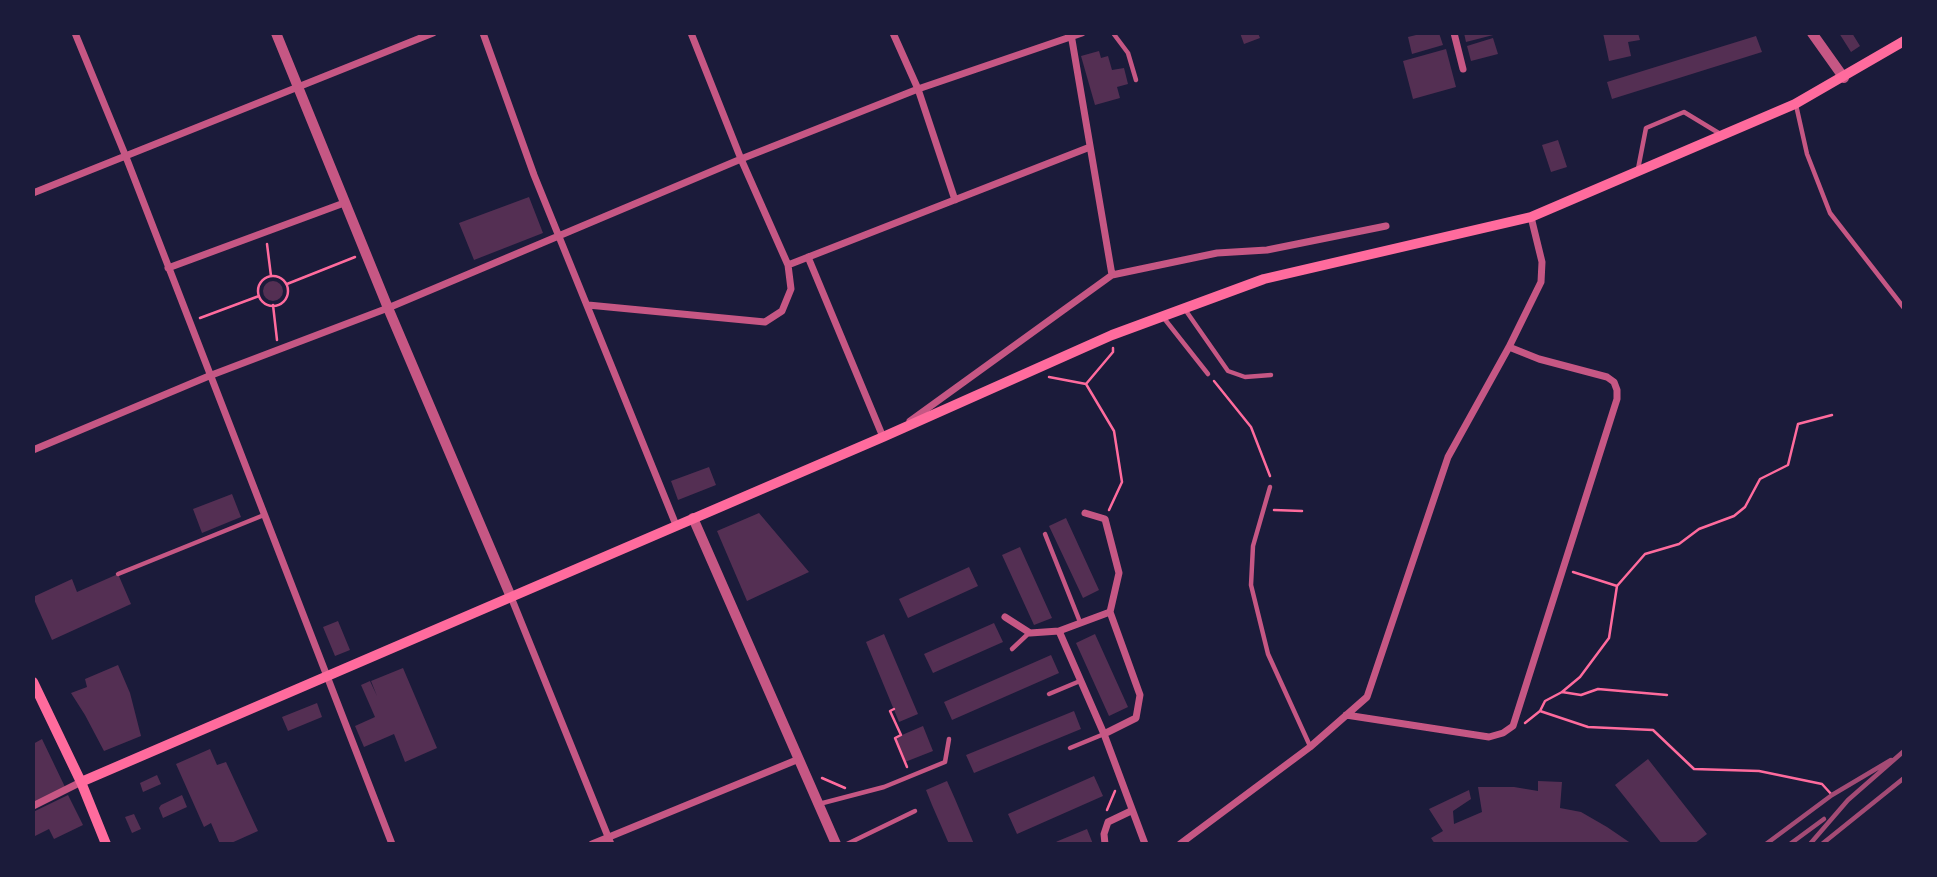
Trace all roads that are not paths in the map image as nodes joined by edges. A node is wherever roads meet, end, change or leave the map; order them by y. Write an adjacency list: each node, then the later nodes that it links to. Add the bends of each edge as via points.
1 (75, 33): 21 (street)
2 (276, 33): 16 (street)
3 (433, 33): 16 (street)
4 (483, 33): 29 (street)
5 (691, 33): 22 (street)
6 (892, 33): 17 (street)
7 (1082, 33): 11 (street)
8 (1113, 33): 15 (lane, via 1128,53)
9 (1454, 33): 13 (street)
10 (1812, 33): 14 (street)
11 (1071, 35): 17 (street); 20 (street)
12 (1904, 41): 14 (main road)
13 (1462, 69)
14 (1843, 78): 18 (main road)
15 (1136, 80)
16 (297, 86): 21 (street); 26 (street)
17 (918, 89): 22 (street); 25 (street)
18 (1796, 104): 19 (main road); 35 (lane, via 1807,154 1830,213)
19 (1723, 135): 23 (main road); 23 (lane, via 1684,112 1646,128)
20 (1090, 147): 25 (street); 33 (street)
21 (126, 157): 24 (street); 32 (street)
22 (741, 159): 29 (street); 31 (street)
23 (1637, 172): 27 (main road)
24 (33, 193)
25 (954, 200): 30 (street)
26 (344, 202): 32 (street); 36 (street)
27 (1531, 217): 37 (main road, via 1301,268); 39 (street, via 1542,262 1541,282)
28 (1386, 226): 33 (street)
29 (558, 235): 34 (street); 36 (street)
30 (808, 257): 31 (street); 44 (street)
31 (788, 265): 34 (street, via 791,289 782,311 765,321)
32 (167, 268): 42 (street)
33 (1112, 275): 43 (street)
34 (588, 305): 50 (street)
35 (1904, 307)
36 (388, 308): 42 (street); 53 (street)
37 (1183, 308): 38 (main road); 41 (lane, via 1228,372 1245,377)
38 (1161, 316): 40 (lane); 43 (main road)
39 (1509, 347): 65 (street, via 1448,457 1367,697); 65 (street, via 1606,377 1617,390 1513,726 1489,737)
40 (1208, 374)
41 (1271, 375)
42 (209, 376): 45 (street); 48 (street)
43 (901, 428): 44 (main road)
44 (883, 437): 49 (main road)
45 (33, 450)
46 (1270, 487): 68 (lane, via 1253,546 1251,585 1268,654)
47 (1085, 513): 54 (street, via 1105,520 1119,573)
48 (265, 515): 52 (lane); 60 (street)
49 (693, 518): 50 (main road); 70 (street)
50 (676, 525): 53 (main road)
51 (1045, 534): 56 (lane)
52 (118, 574)
53 (511, 597): 60 (main road); 76 (street)
54 (1110, 611): 56 (street); 66 (street, via 1140,695 1136,718)
55 (1005, 617): 58 (street)
56 (1081, 623): 57 (street)
57 (1059, 631): 58 (street); 61 (street)
58 (1030, 633): 59 (lane)
59 (1012, 649)
60 (328, 675): 71 (main road); 78 (street)
61 (1081, 680): 63 (lane); 66 (street)
62 (33, 682): 64 (main road)
63 (1049, 694)
64 (37, 700): 71 (main road)
65 (1346, 715): 68 (street)
66 (1104, 734): 69 (lane); 75 (street)
67 (949, 739): 72 (lane, via 945,762)
68 (1310, 747): 84 (street)
69 (1070, 748)
70 (799, 759): 72 (street); 76 (street)
71 (81, 782): 73 (street); 77 (main road)
72 (818, 804): 80 (street)
73 (33, 806)
74 (915, 811): 81 (lane)
75 (1131, 811): 82 (street, via 1108,822); 83 (street)
76 (610, 840): 79 (street)
77 (106, 844)
78 (392, 844)
79 (592, 844)
80 (836, 844)
81 (847, 844)
82 (1105, 844)
83 (1144, 844)
84 (1180, 844)

